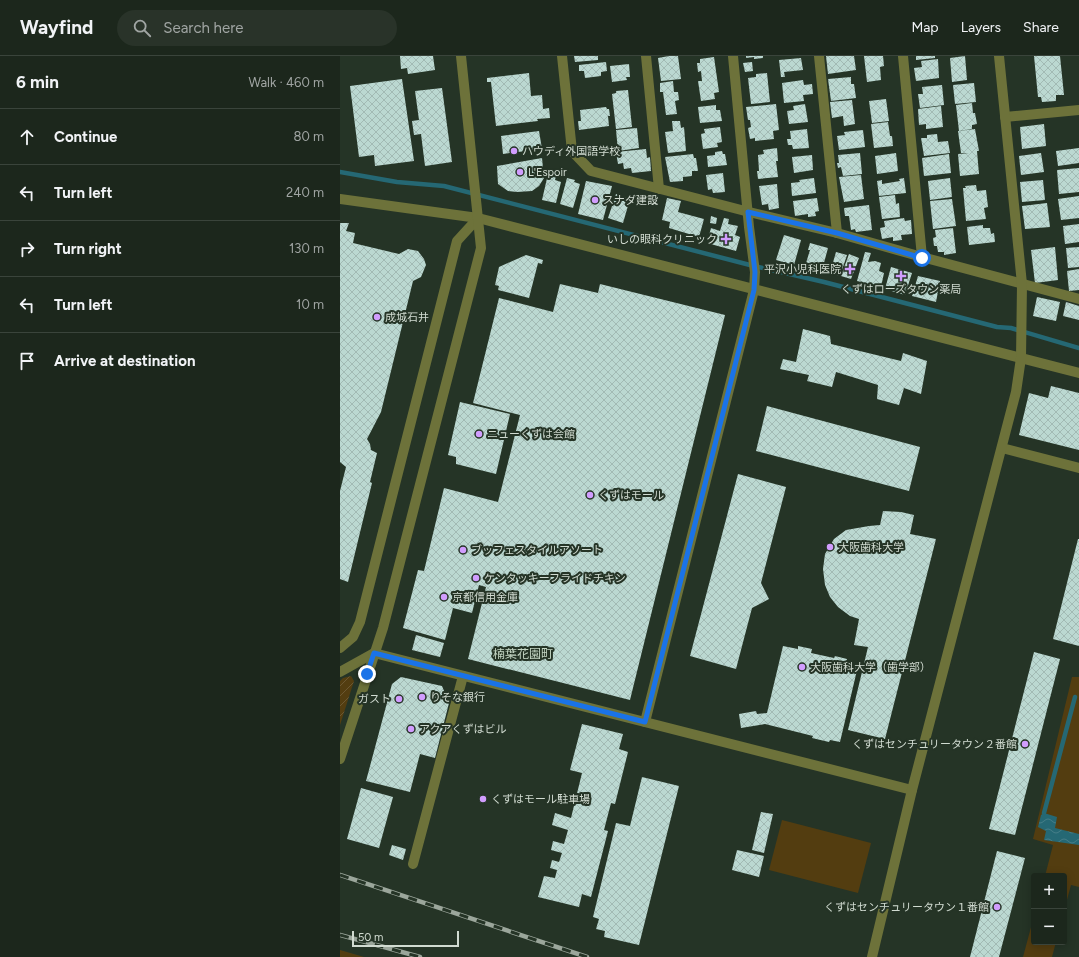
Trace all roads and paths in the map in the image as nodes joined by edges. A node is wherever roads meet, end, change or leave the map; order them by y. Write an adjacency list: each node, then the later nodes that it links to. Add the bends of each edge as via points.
1 (461, 56): 13 (street)
2 (562, 56): 10 (street, via 572,151 591,171)
3 (646, 56): 10 (street)
4 (733, 56): 12 (street)
5 (819, 56): 14 (street)
6 (903, 56): 15 (street)
7 (999, 56): 9 (street)
8 (1079, 110): 9 (street)
9 (1005, 117): 16 (street)
10 (659, 189): 12 (street)
11 (340, 199): 13 (street)
12 (748, 212): 14 (street); 17 (street, via 755,272)
13 (478, 218): 17 (street); 23 (street, via 457,241 360,622 353,637); 24 (street, via 481,248 386,616)
14 (837, 233): 15 (street)
15 (922, 258): 16 (street)
16 (1022, 284): 18 (street); 19 (street)
17 (754, 290): 19 (street); 27 (street)
18 (1079, 299)
19 (1021, 358): 20 (street); 21 (street, via 1016,392)
20 (1079, 373)
21 (1002, 448): 22 (street); 29 (street)
22 (1079, 468)
23 (340, 648)
24 (374, 653): 25 (street); 26 (street); 28 (street)
25 (340, 672)
26 (463, 676): 27 (street); 30 (street)
27 (645, 722): 29 (street)
28 (340, 759)
29 (912, 790): 31 (street)
30 (413, 864)
31 (872, 957)

